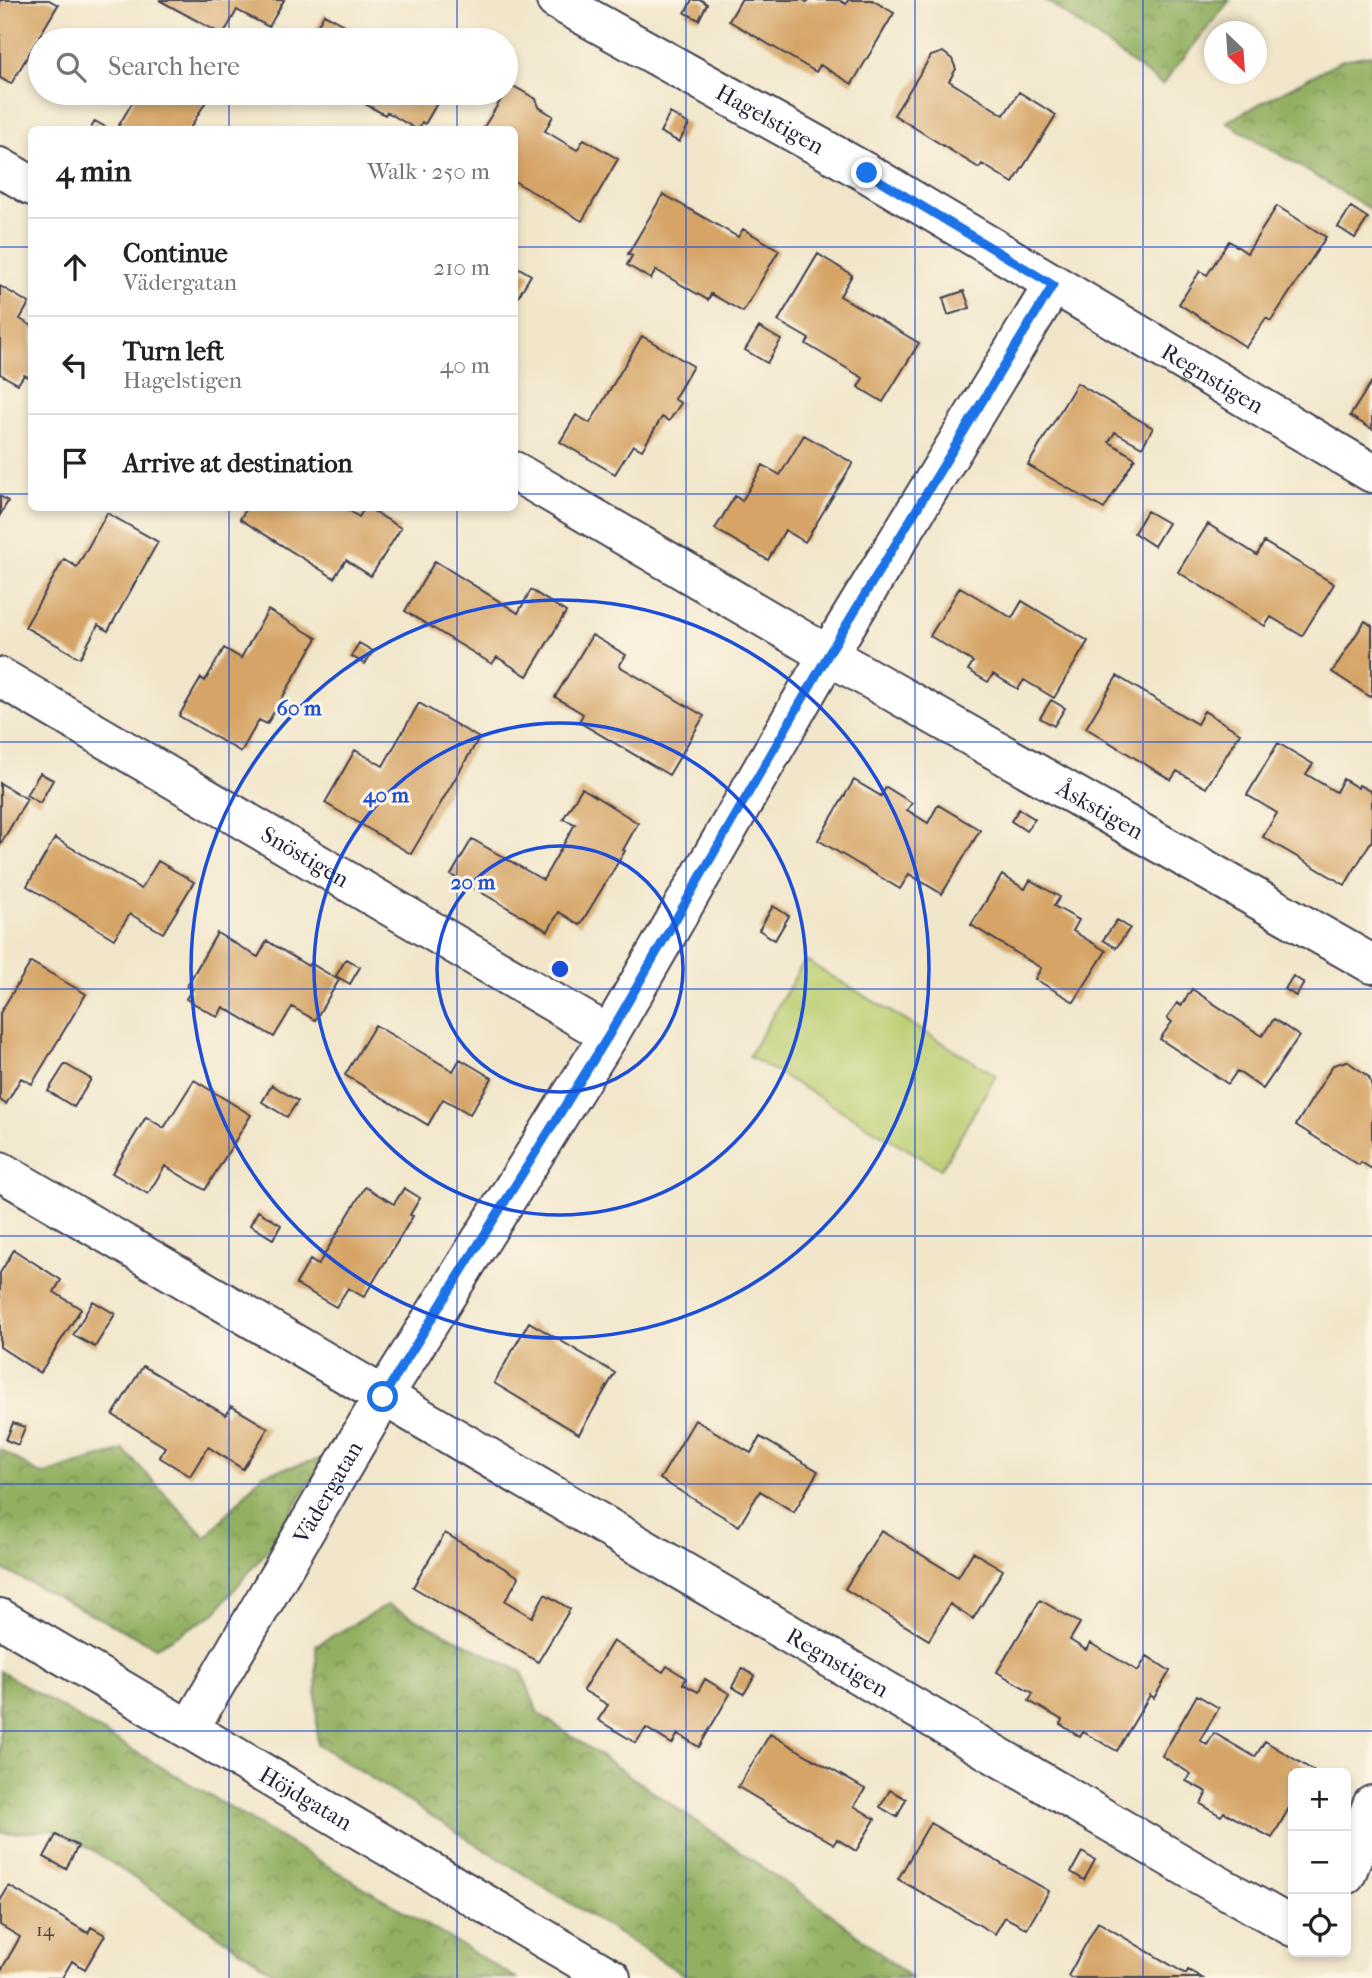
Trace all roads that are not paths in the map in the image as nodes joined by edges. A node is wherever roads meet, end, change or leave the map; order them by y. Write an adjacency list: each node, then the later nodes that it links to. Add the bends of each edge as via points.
1 (556, 0): 4 (street, Hagelstigen, via 867,173)
2 (0, 167): 3 (street)
3 (28, 184)
4 (1053, 285): 6 (street, Regnstigen); 7 (street, Vädergatan)
5 (518, 473): 7 (street)
6 (1372, 473)
7 (828, 655): 9 (street, Åskstigen); 10 (street, Vädergatan)
8 (0, 677): 10 (street, Snöstigen)
9 (1372, 964)
10 (609, 1035): 12 (street, Vädergatan)
11 (0, 1171): 12 (street)
12 (383, 1397): 14 (street, Vädergatan); 17 (street, Regnstigen)
13 (0, 1618): 14 (street, Höjdgatan)
14 (190, 1728): 18 (street, Höjdgatan)
15 (1372, 1805): 16 (street)
16 (1351, 1862)
17 (1288, 1924)
18 (611, 1978)

